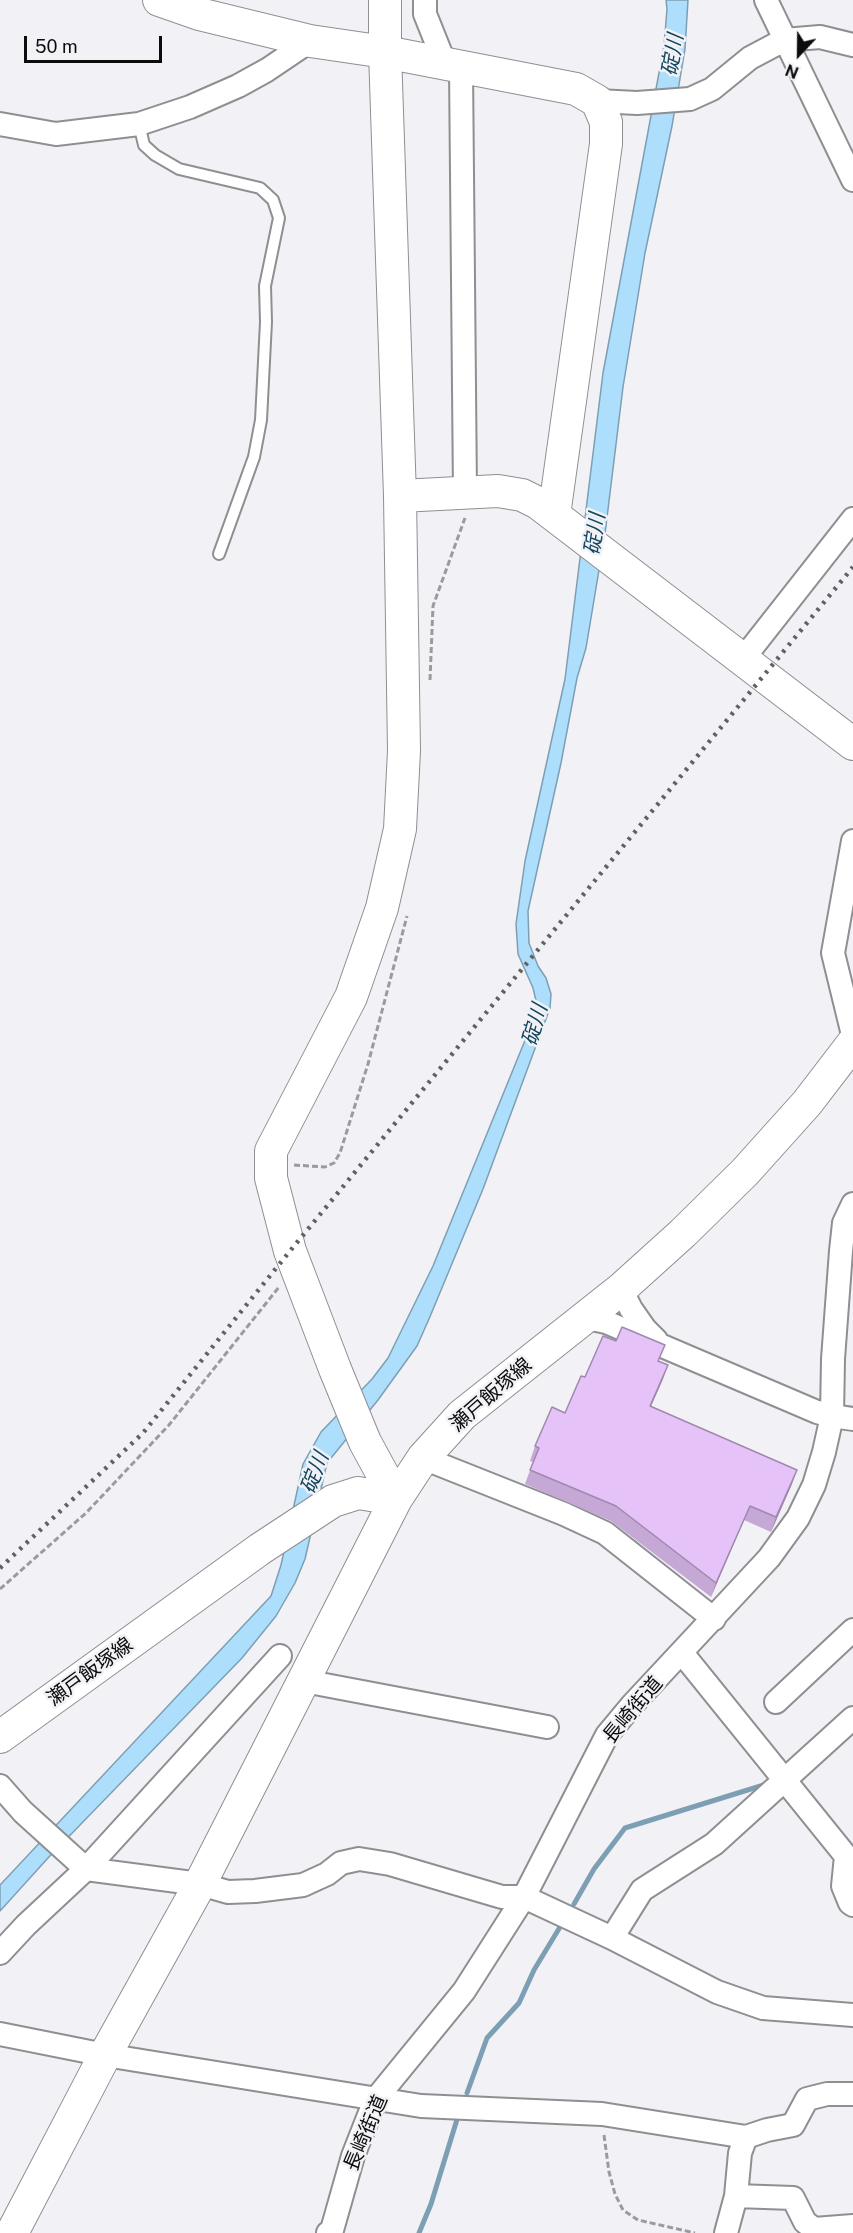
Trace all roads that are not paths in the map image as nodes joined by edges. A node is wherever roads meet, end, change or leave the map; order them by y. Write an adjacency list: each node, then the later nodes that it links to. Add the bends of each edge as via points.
1 (159, 0): 6 (street, via 199,14)
2 (385, 0): 8 (street)
3 (425, 0): 9 (street, via 425,14)
4 (765, 0): 5 (street)
5 (784, 40): 7 (street, via 820,38); 10 (street, via 690,99); 13 (street)
6 (310, 41): 8 (street); 12 (street, via 238,86)
7 (853, 45)
8 (385, 52): 9 (street); 15 (street)
9 (453, 66): 10 (street, via 576,89); 14 (street)
10 (597, 101): 16 (street, via 606,122 606,144)
11 (0, 124): 12 (street, via 56,134)
12 (139, 124): 18 (lane, via 144,145 154,155 179,169 260,188 273,200 279,218 265,286 261,420 254,457)
13 (853, 180)
14 (465, 493): 15 (street); 16 (street, via 498,491 522,495)
15 (400, 496): 30 (street, via 404,751 400,829 382,908 351,997 271,1151 271,1179 295,1266 365,1442)
16 (554, 515): 19 (street)
17 (853, 519): 19 (street)
18 (219, 554)
19 (743, 659): 20 (street)
20 (853, 744)
21 (853, 841): 22 (street, via 833,953)
22 (853, 1035)
23 (853, 1043): 25 (street, 瀬戸飯塚線, via 807,1103 745,1172)
24 (853, 1204): 28 (street, 長崎街道, via 844,1223 833,1359)
25 (621, 1289): 26 (street, 瀬戸飯塚線); 27 (street, via 645,1329)
26 (580, 1321): 27 (street, via 606,1322); 29 (street, 瀬戸飯塚線, via 462,1415)
27 (662, 1345): 28 (street, via 817,1412)
28 (843, 1417): 31 (street, 長崎街道, via 824,1452 798,1518 769,1558)
29 (423, 1458): 30 (street, 瀬戸飯塚線); 31 (street, via 605,1533)
30 (396, 1499): 35 (street); 39 (street, 瀬戸飯塚線, via 358,1492 333,1501 260,1549)
31 (714, 1619): 33 (street, 長崎街道)
32 (853, 1630): 36 (street)
33 (682, 1653): 40 (street); 44 (street, 長崎街道, via 607,1736)
34 (280, 1656): 42 (street)
35 (304, 1681): 38 (street); 43 (street)
36 (776, 1702)
37 (853, 1718): 40 (street)
38 (548, 1727)
39 (0, 1737)
40 (784, 1778): 45 (street, via 846,1856 843,1887); 46 (street, via 714,1844 642,1890)
41 (0, 1786): 42 (street)
42 (83, 1867): 43 (street); 47 (street)
43 (200, 1884): 44 (street, via 228,1892 303,1885 341,1863 359,1859 390,1864 502,1897); 50 (street)
44 (524, 1898): 46 (street); 52 (street, 長崎街道, via 464,1991)
45 (853, 1905)
46 (612, 1938): 48 (street, via 717,1992 763,2008)
47 (0, 1953)
48 (853, 2015)
49 (0, 2034): 50 (street)
50 (105, 2055): 52 (street); 57 (street)
51 (853, 2094): 53 (street, via 827,2094 807,2100 793,2125)
52 (375, 2100): 53 (street, via 602,2115); 56 (street, 長崎街道, via 353,2156)
53 (746, 2137): 54 (street, via 740,2153)
54 (736, 2196): 55 (street, via 793,2199 805,2222 814,2229); 58 (street)
55 (853, 2226)
56 (331, 2232)
57 (12, 2233)
58 (726, 2233)

